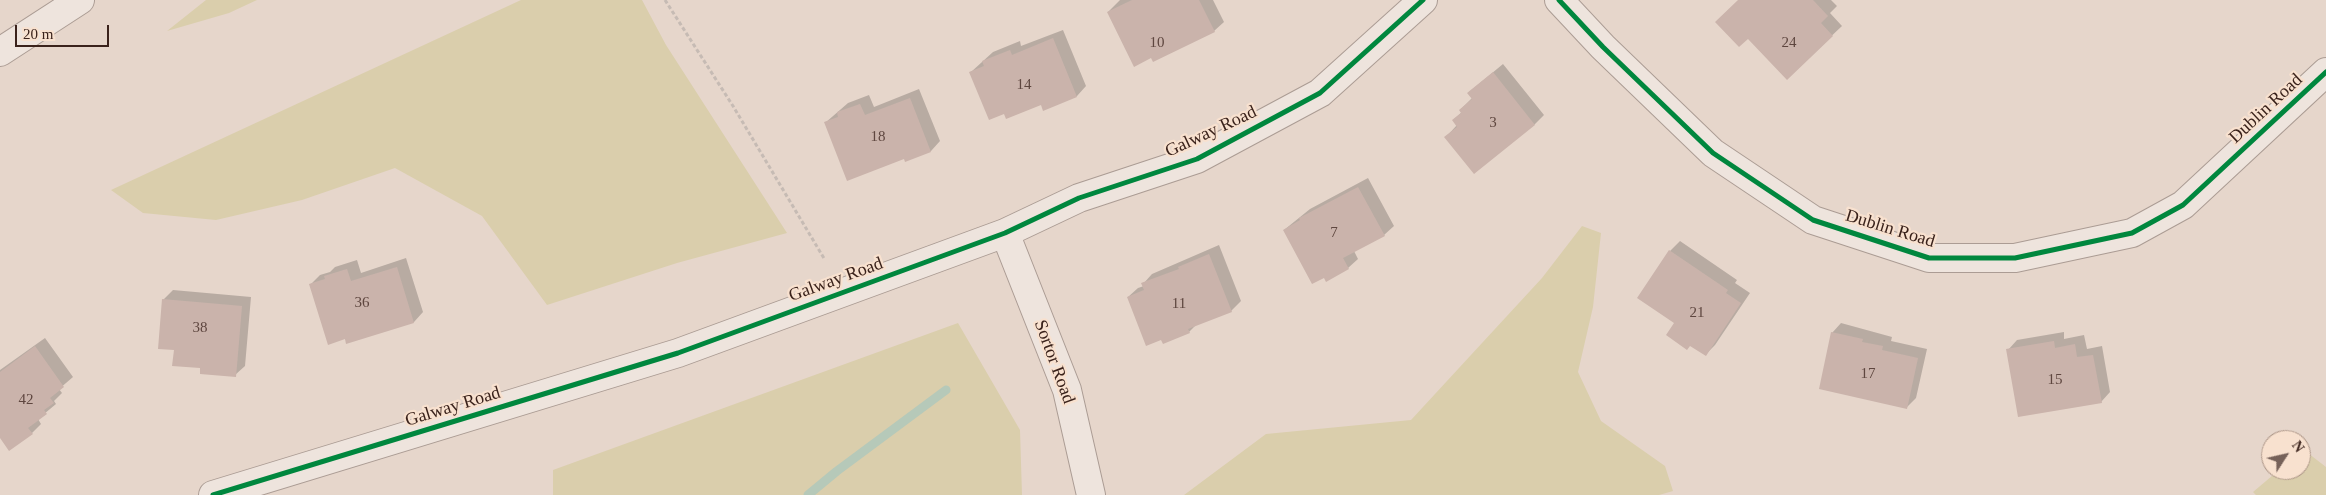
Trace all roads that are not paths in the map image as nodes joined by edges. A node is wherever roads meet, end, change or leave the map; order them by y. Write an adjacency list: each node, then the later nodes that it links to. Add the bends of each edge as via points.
1 (80, 0): 4 (street)
2 (1423, 0): 6 (street, Galway Road, via 1320,94 1197,159 1079,198)
3 (1559, 0): 5 (street, Dublin Road, via 1603,48 1713,153 1813,220 1929,258 2015,258 2132,233 2183,205)
4 (0, 52)
5 (2326, 72)
6 (1006, 233): 7 (street, Galway Road, via 678,353); 8 (street, Sortor Road, via 1067,390)
7 (213, 495)
8 (1091, 495)

